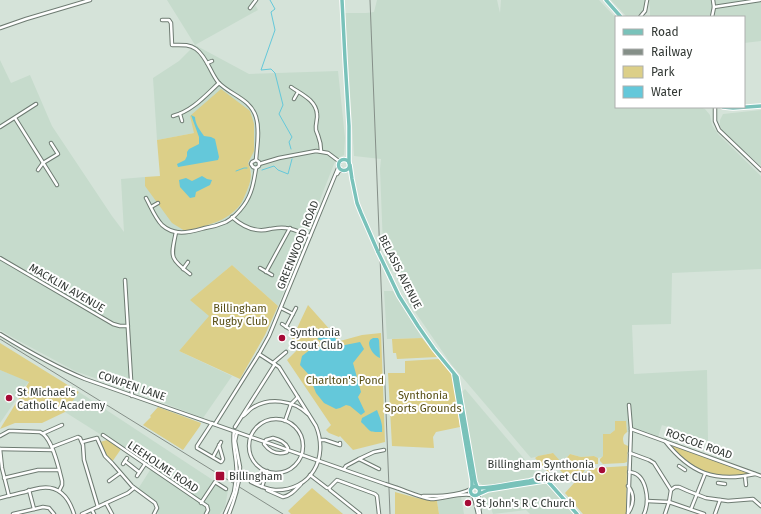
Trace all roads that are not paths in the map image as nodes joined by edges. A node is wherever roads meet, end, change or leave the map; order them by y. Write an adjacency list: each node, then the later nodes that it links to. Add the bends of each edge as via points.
1 (90, 0): 14 (street)
2 (256, 0): 9 (street)
3 (342, 0): 31 (main road, BELASIS AVENUE)
4 (606, 0): 10 (main road)
5 (647, 0): 11 (street)
6 (713, 0): 8 (street)
7 (760, 0): 8 (street)
8 (714, 7): 12 (street)
9 (250, 8)
10 (620, 16)
11 (641, 16)
12 (712, 16)
13 (162, 20): 16 (street, via 169,20 171,23 172,45 190,46 197,50)
14 (0, 28)
15 (212, 61): 16 (street)
16 (207, 63): 17 (street)
17 (219, 83): 25 (street, via 195,106); 33 (street, via 243,99 256,117)
18 (291, 87): 19 (street)
19 (298, 92): 20 (street); 32 (street, via 310,99 316,109 316,126)
20 (294, 100)
21 (36, 104): 27 (street)
22 (761, 106): 23 (main road)
23 (745, 107)
24 (715, 108): 42 (street, via 715,121 719,130)
25 (180, 114): 26 (street); 28 (street)
26 (172, 116)
27 (15, 118): 29 (street); 35 (street)
28 (182, 121)
29 (1, 126)
30 (51, 143): 35 (street, via 58,154)
31 (349, 149): 34 (main road, via 347,157); 37 (main road, BELASIS AVENUE)
32 (321, 151): 34 (street); 36 (street)
33 (256, 160): 36 (street); 39 (street, via 251,164)
34 (342, 161): 37 (main road, via 346,160); 38 (main road)
35 (43, 163): 40 (street); 45 (street)
36 (260, 164): 39 (street)
37 (350, 164): 41 (main road, via 349,168); 44 (main road, BELASIS AVENUE)
38 (339, 166): 41 (main road); 43 (street, GREENWOOD ROAD)
39 (256, 168): 49 (street, via 248,199)
40 (38, 170)
41 (344, 170): 43 (street); 44 (main road, BELASIS AVENUE)
42 (761, 170)
43 (335, 175): 52 (street, GREENWOOD ROAD)
44 (352, 179): 72 (main road, BELASIS AVENUE, bridge, via 361,213 399,296 434,349)
45 (57, 185)
46 (146, 198): 48 (street)
47 (158, 203): 48 (street)
48 (151, 207): 51 (street, via 162,225)
49 (232, 217): 50 (street, via 243,226 254,230); 51 (street, via 215,226)
50 (290, 228): 52 (street); 57 (street)
51 (176, 232): 56 (street, via 173,256)
52 (310, 236): 61 (street, GREENWOOD ROAD)
53 (0, 258): 65 (street, MACKLIN AVENUE, via 113,324)
54 (188, 262): 56 (street)
55 (260, 268): 57 (street)
56 (183, 269): 58 (street)
57 (266, 272): 59 (street)
58 (190, 274)
59 (272, 275)
60 (125, 280): 65 (street)
61 (281, 308): 63 (street); 70 (street, GREENWOOD ROAD)
62 (296, 308): 63 (street)
63 (293, 314): 66 (street)
64 (282, 324): 66 (street)
65 (128, 326): 73 (street)
66 (286, 327): 67 (street)
67 (291, 330)
68 (0, 334): 73 (street, COWPEN LANE, via 85,379)
69 (286, 352): 71 (street)
70 (259, 354): 71 (street); 83 (street, GREENWOOD ROAD)
71 (274, 363): 74 (street); 76 (street)
72 (454, 373): 79 (main road); 79 (main road, BELASIS AVENUE, via 457,377)
73 (132, 396): 83 (street, COWPEN LANE)
74 (298, 397): 75 (street); 81 (street)
75 (291, 404): 78 (street, via 274,401); 81 (street); 82 (street)
76 (250, 405): 78 (street); 80 (street)
77 (629, 405): 86 (street)
78 (252, 408): 80 (street)
79 (462, 409): 136 (main road); 139 (main road)
80 (243, 416): 85 (street)
81 (311, 417): 92 (street)
82 (285, 421): 91 (street, via 276,419 264,422); 104 (street, via 294,426 301,435)
83 (213, 424): 87 (street, COWPEN LANE); 105 (street, GREENWOOD ROAD, via 197,446)
84 (62, 425): 88 (street)
85 (236, 427)
86 (631, 428): 93 (street, ROSCOE ROAD); 103 (street)
87 (236, 431): 91 (street, COWPEN LANE); 144 (street, bridge, via 235,441 240,467)
88 (44, 433): 90 (street, via 9,431); 99 (street)
89 (103, 435): 110 (street, LEEHOLME ROAD)
90 (0, 436)
91 (251, 437): 96 (street, COWPEN LANE); 116 (street, via 249,447 253,459 261,468)
92 (320, 440): 97 (street); 107 (street)
93 (665, 441): 108 (street); 121 (street, ROSCOE ROAD)
94 (82, 442): 99 (street, via 78,437); 119 (street, via 97,438 105,456); 157 (street, via 84,460)
95 (222, 442): 98 (street)
96 (265, 442): 101 (street, COWPEN LANE); 101 (street, COWPEN LANE, via 269,439 279,439 287,445); 101 (street, COWPEN LANE, via 267,448 276,453)
97 (340, 443)
98 (220, 445): 105 (street); 105 (street, via 223,460 221,462)
99 (52, 448): 100 (street); 114 (street)
100 (0, 449): 111 (street)
101 (288, 450): 104 (street, COWPEN LANE)
102 (384, 450): 106 (street)
103 (630, 453): 118 (street); 142 (street, via 654,463)
104 (301, 454): 107 (street, COWPEN LANE); 116 (street, via 298,462 289,469)
105 (213, 457)
106 (359, 459): 112 (street); 113 (street)
107 (319, 460): 112 (street, COWPEN LANE); 122 (street)
108 (685, 463): 115 (street, via 680,467); 120 (street)
109 (123, 464): 117 (street, via 126,460)
110 (145, 464): 117 (street); 153 (street, LEEHOLME ROAD)
111 (1, 468): 127 (street)
112 (344, 469): 149 (street, COWPEN LANE, bridge, via 422,496)
113 (378, 469)
114 (59, 470): 127 (street, via 38,470); 143 (street, via 62,482)
115 (685, 470)
116 (268, 471): 135 (street)
117 (140, 472): 123 (street)
118 (629, 472): 134 (street); 152 (street, via 640,478 646,489)
119 (120, 473): 130 (street); 137 (street)
120 (704, 474): 126 (street); 147 (street)
121 (755, 474): 124 (street); 125 (street, ROSCOE ROAD)
122 (310, 475): 128 (street); 138 (street)
123 (136, 476)
124 (745, 476): 126 (street); 133 (street)
125 (761, 476)
126 (722, 477): 132 (street, via 724,483)
127 (4, 478): 148 (street)
128 (305, 480): 135 (street, via 285,489); 135 (street, via 285,497)
129 (547, 481): 136 (main road, via 542,477 504,485); 145 (main road, via 484,491); 174 (main road)
130 (109, 482)
131 (251, 482): 135 (street)
132 (718, 483)
133 (747, 483)
134 (628, 486): 175 (street); 175 (street, via 633,501)
135 (262, 487)
136 (478, 487): 139 (main road); 145 (main road)
137 (134, 488): 155 (street); 167 (street, via 155,503 157,508)
138 (329, 488): 171 (street); 172 (street, via 337,480 375,494)
139 (471, 488): 146 (main road); 149 (street, COWPEN LANE)
140 (226, 489): 153 (street, via 215,482)
141 (29, 490): 143 (street, via 43,488); 148 (street); 158 (street)
142 (671, 490): 147 (street, via 679,487); 154 (street)
143 (59, 491): 163 (street, via 69,502)
144 (235, 492): 169 (street); 170 (street)
145 (479, 494): 146 (main road); 173 (street)
146 (472, 495): 149 (street, COWPEN LANE); 173 (street)
147 (696, 495): 151 (street); 159 (street)
148 (9, 496): 150 (street)
149 (446, 496)
150 (0, 498)
151 (720, 500): 156 (street, via 753,499); 179 (street)
152 (647, 501): 154 (street); 176 (street)
153 (201, 502): 168 (street, LEEHOLME ROAD, via 208,507)
154 (669, 502): 159 (street); 177 (street)
155 (106, 503): 157 (street); 166 (street)
156 (761, 506)
157 (98, 507): 160 (street)
158 (34, 509): 161 (street); 162 (street, via 46,507)
159 (691, 509): 178 (street)
160 (92, 510): 164 (street); 165 (street)
161 (13, 514)
162 (54, 514)
163 (74, 514)
164 (82, 514)
165 (94, 514)
166 (112, 514)
167 (154, 514)
168 (206, 514)
169 (225, 514)
170 (228, 514)
171 (360, 514)
172 (379, 514)
173 (479, 514)
174 (577, 514)
175 (628, 514)
176 (644, 514)
177 (665, 514)
178 (704, 514)
179 (715, 514)

